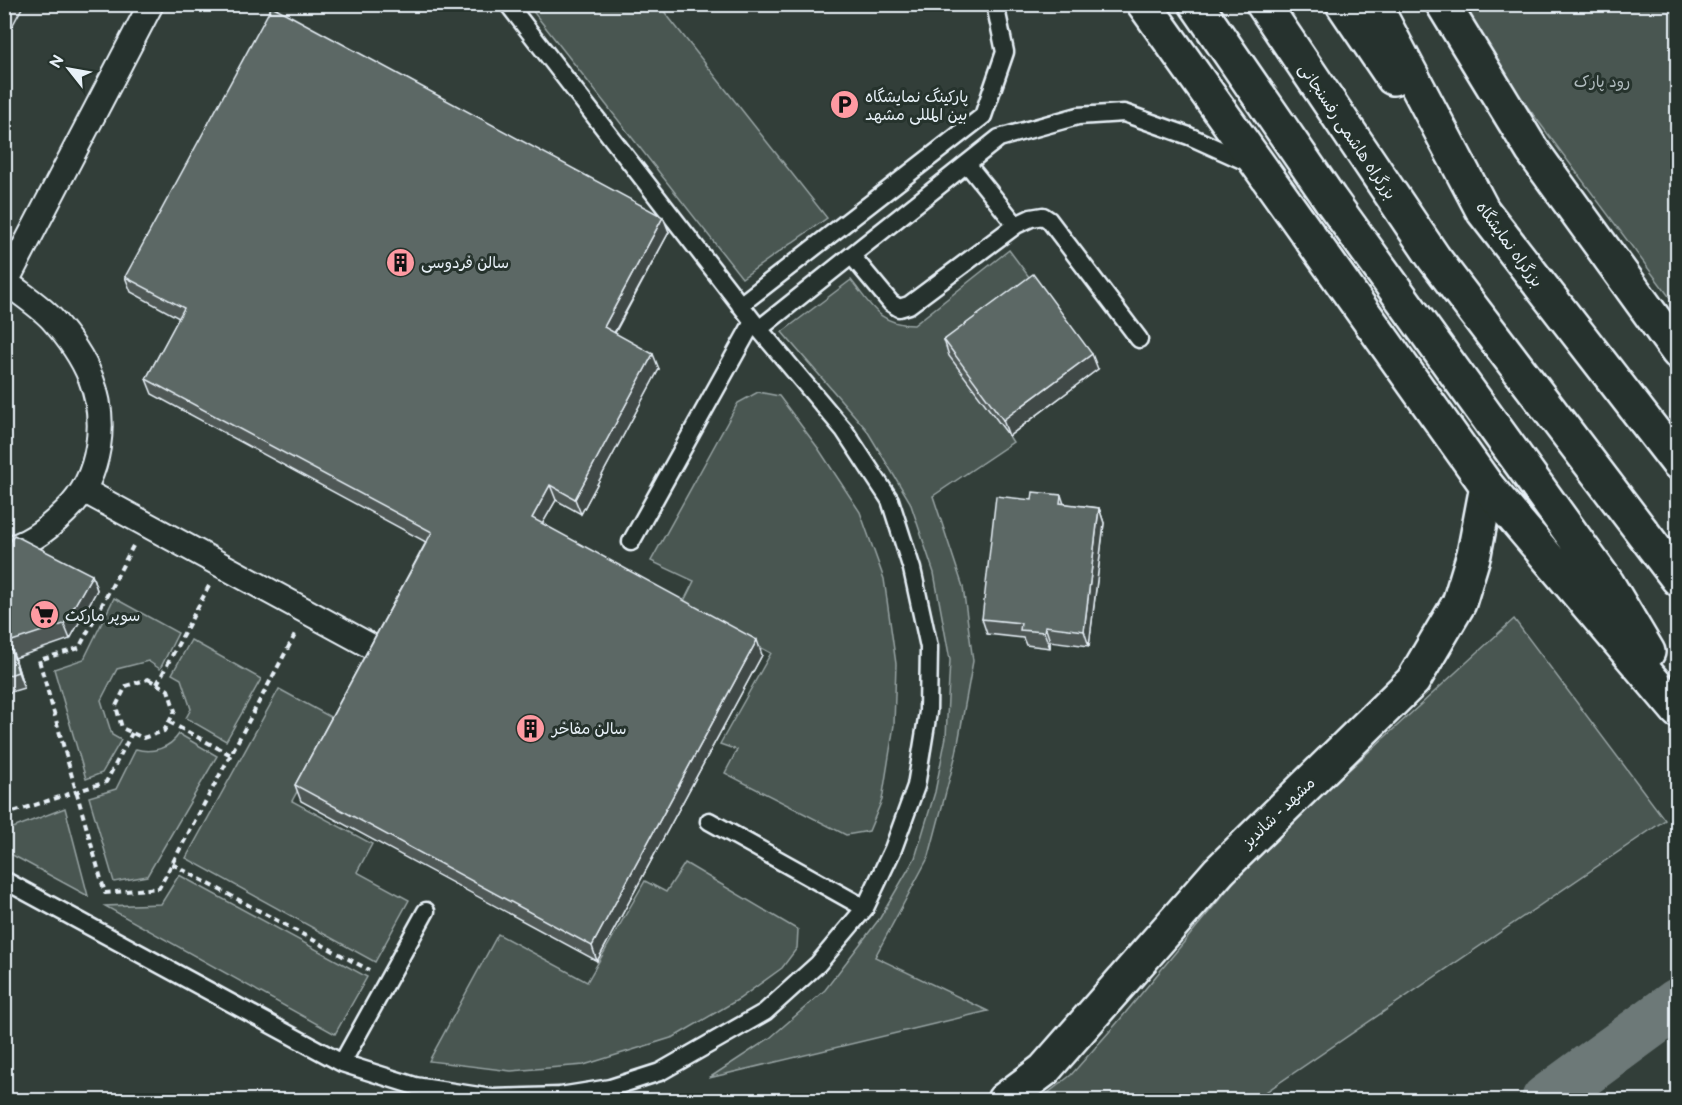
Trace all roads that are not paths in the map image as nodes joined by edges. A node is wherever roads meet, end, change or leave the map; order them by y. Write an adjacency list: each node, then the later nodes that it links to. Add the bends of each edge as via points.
1 (151, 4): 17 (street)
2 (507, 4): 18 (lane)
3 (995, 4): 10 (lane, via 1005,52)
4 (1143, 4): 13 (main road)
5 (1196, 4): 29 (main road, via 1330,199 1607,583)
6 (1263, 4): 27 (main road, بزرگراه هاشمی رفسنجانی, via 1434,258)
7 (1342, 4): 14 (main road)
8 (1374, 4): 14 (main road, بزرگراه نمایشگاه)
9 (1443, 4): 21 (main road, via 1532,150)
10 (983, 116): 11 (lane); 18 (lane)
11 (999, 138): 12 (lane); 13 (lane, via 1078,116 1124,113 1189,136)
12 (967, 164): 15 (lane); 16 (lane)
13 (1260, 168): 23 (main road)
14 (1483, 211): 22 (main road, بزرگراه نمایشگاه)
15 (1016, 225): 16 (lane, via 909,305 899,308); 20 (lane, via 1043,216 1049,220)
16 (852, 256): 19 (lane)
17 (5, 283): 24 (street, via 51,318 77,350 95,386 101,426 95,466)
18 (740, 305): 19 (lane)
19 (756, 326): 25 (lane); 33 (lane, via 844,430 890,500 912,568 929,647 928,712 916,786 893,849)
20 (1138, 339)
21 (1677, 352)
22 (1677, 463)
23 (1487, 486): 30 (main road); 36 (main road, مشهد - شاندیز, via 1474,554 1459,603 1413,681 1219,871 1044,1070)
24 (83, 490): 26 (street, via 46,531); 28 (street)
25 (630, 542)
26 (4, 549)
27 (1677, 579)
28 (376, 649)
29 (1677, 703)
30 (1677, 711)
31 (709, 821): 33 (lane)
32 (4, 880): 35 (lane)
33 (865, 908): 35 (lane, via 818,964 765,1012 660,1072 610,1088 560,1096 492,1098 415,1086)
34 (426, 911): 35 (lane)
35 (342, 1063)
36 (1004, 1101)

